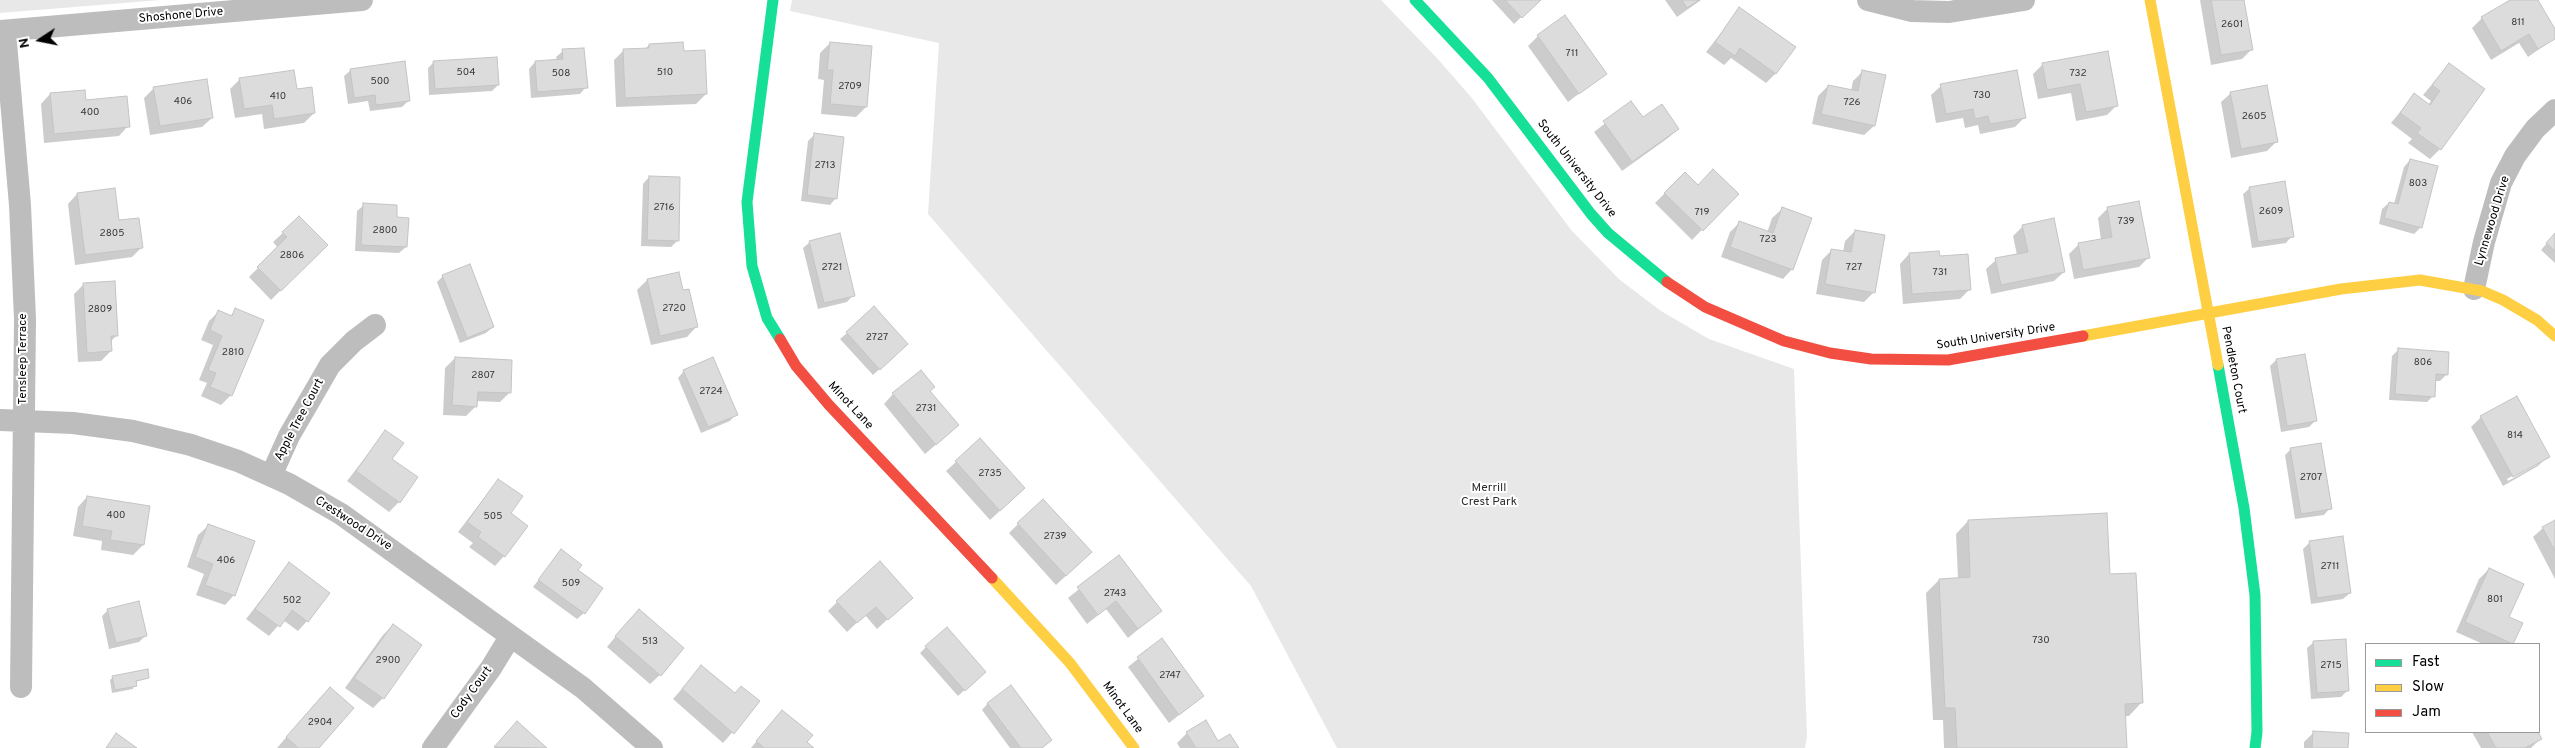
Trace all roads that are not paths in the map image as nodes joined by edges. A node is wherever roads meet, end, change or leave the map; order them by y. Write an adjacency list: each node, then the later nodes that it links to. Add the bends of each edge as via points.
1 (362, 0): 7 (street, Shoshone Drive)
2 (773, 0): 20 (street, Minot Lane, via 748,202 752,266 767,318 796,366 1070,663)
3 (1414, 0): 10 (street, South University Drive, via 1488,78 1608,233 1662,279 1690,298 1767,334 1830,353 1921,361 1976,356)
4 (1868, 0): 5 (street, via 1912,11 1949,12)
5 (2024, 0)
6 (2150, 0): 10 (street, Pendleton Court)
7 (2, 31): 14 (street, Tensleep Terrace, via 20,214 25,319)
8 (2555, 110): 9 (street, Lynnewood Drive, via 2535,129 2515,156 2501,184)
9 (2474, 289): 10 (street, South University Drive, via 2441,282 2399,281); 12 (street, South University Drive, via 2504,300 2537,320)
10 (2208, 314): 21 (street, Pendleton Court, via 2244,508 2255,595)
11 (376, 325): 15 (street, Apple Tree Court, via 330,365 289,436)
12 (2555, 336)
13 (0, 420): 14 (street, Crestwood Drive)
14 (23, 421): 15 (street, Crestwood Drive, via 73,423 133,431 191,445); 17 (street, Tensleep Terrace)
15 (272, 476): 16 (street, Crestwood Drive, via 341,514)
16 (510, 637): 18 (street, Cody Court); 19 (street, Crestwood Drive, via 583,688)
17 (21, 687)
18 (433, 748)
19 (652, 748)
20 (1134, 748)
21 (2255, 748)

